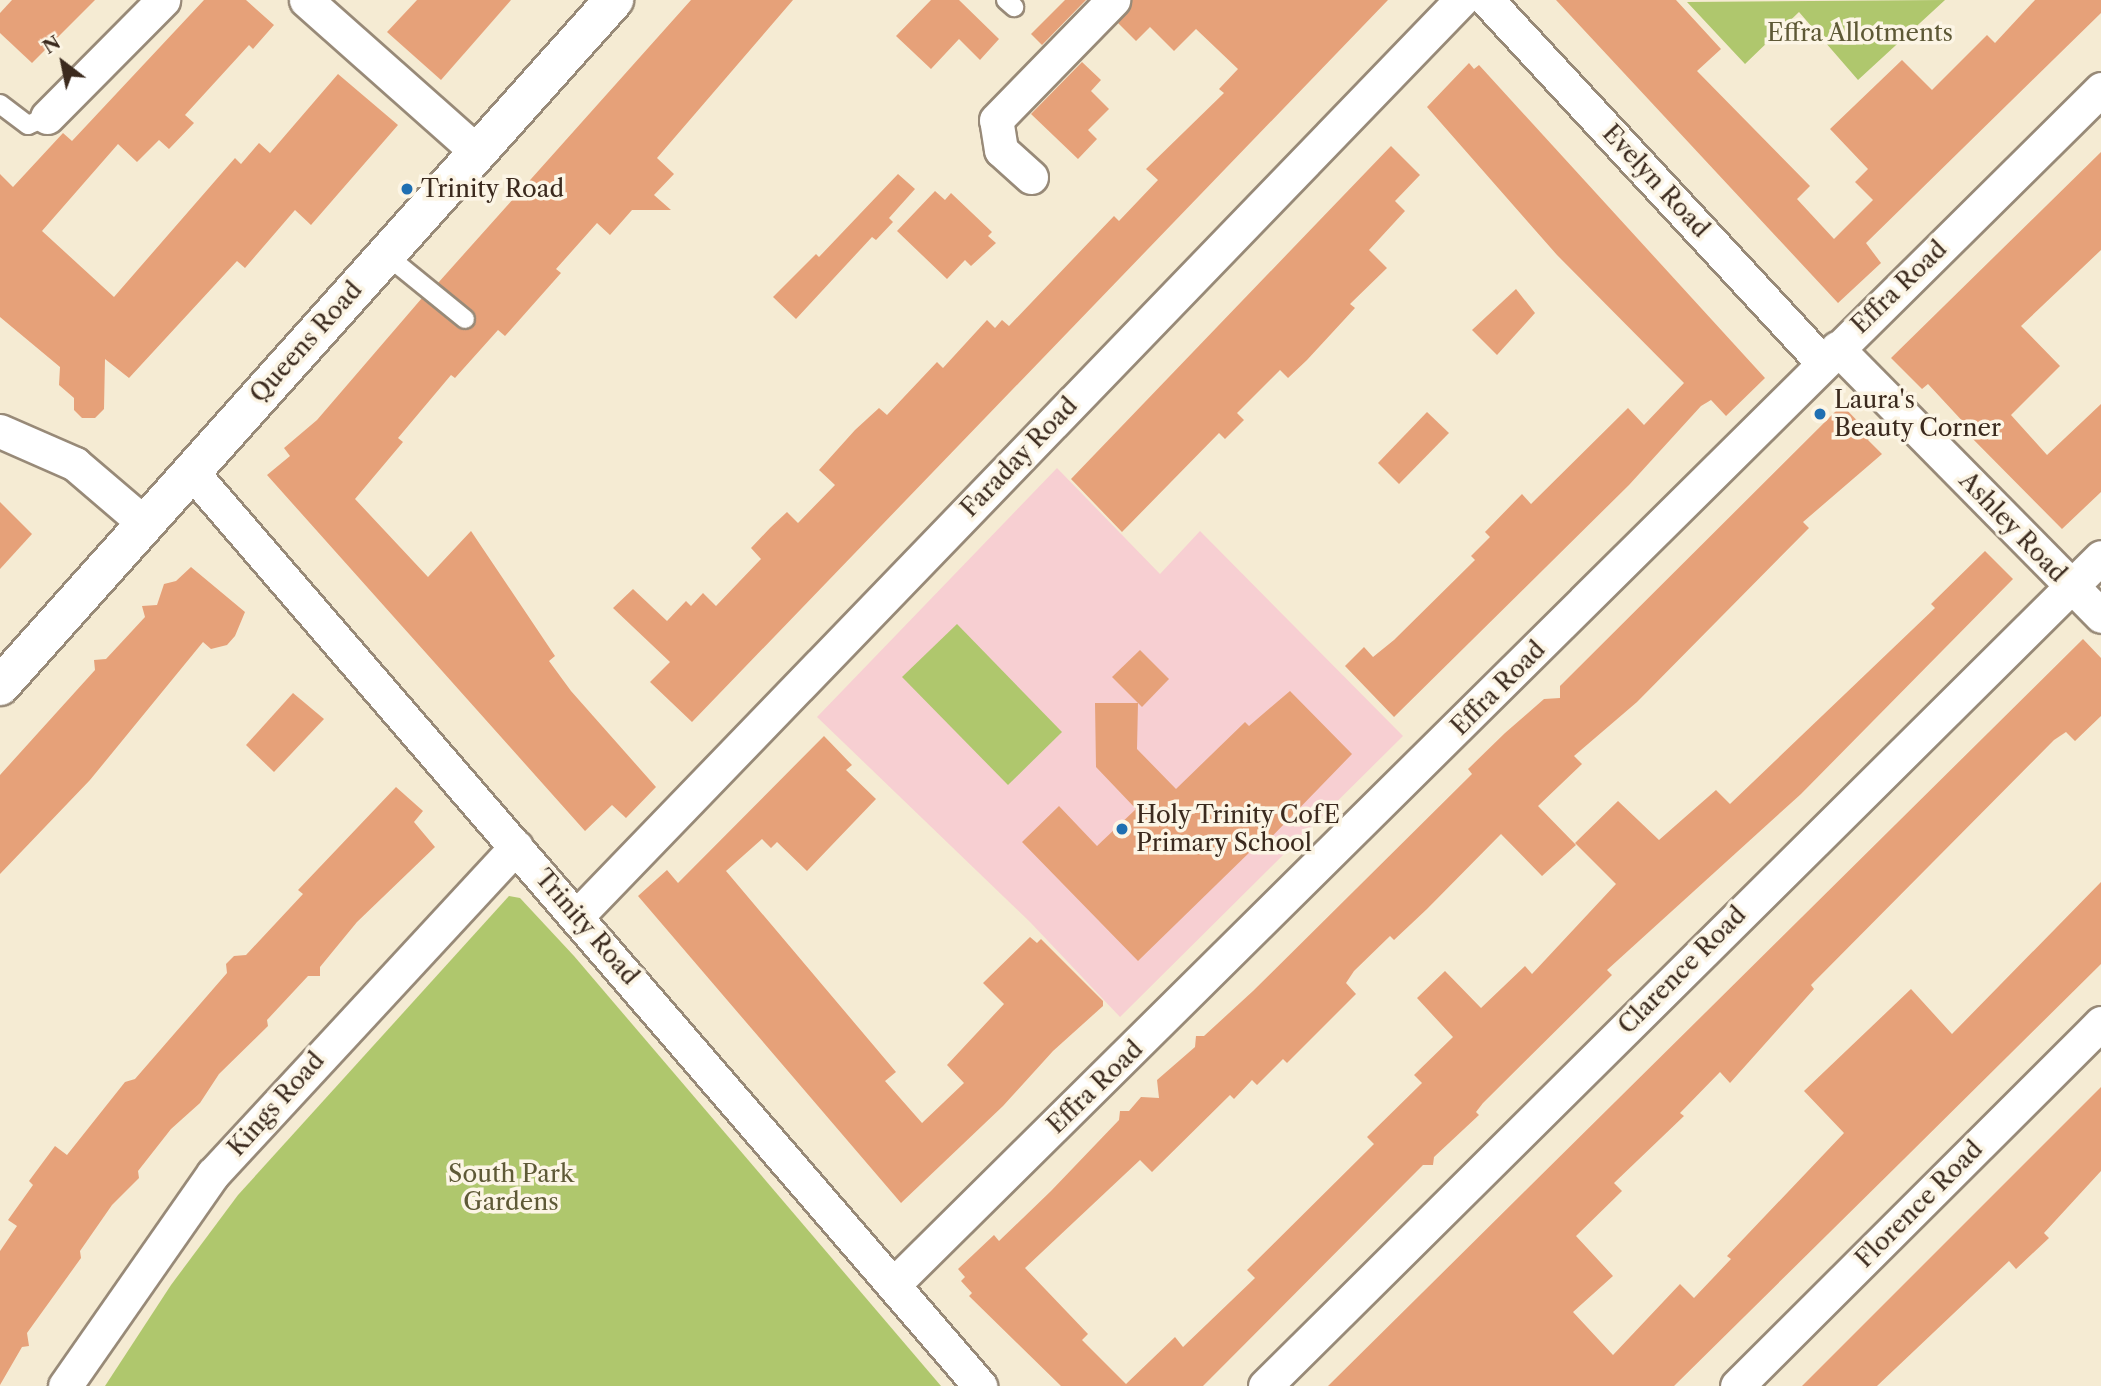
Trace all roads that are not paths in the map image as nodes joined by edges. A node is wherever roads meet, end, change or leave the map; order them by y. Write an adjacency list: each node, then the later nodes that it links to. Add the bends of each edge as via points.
1 (163, 0): 9 (street)
2 (306, 0): 10 (street)
3 (614, 0): 10 (street, Queens Road)
4 (1113, 0): 11 (street, via 996,120 1001,150)
5 (1461, 0): 23 (street, Faraday Road)
6 (1487, 0): 14 (street, Evelyn Road)
7 (2101, 89): 14 (street, Effra Road)
8 (0, 104): 9 (lane, via 28,125)
9 (47, 117)
10 (476, 151): 12 (street, Queens Road)
11 (1031, 177)
12 (385, 254): 13 (lane); 16 (street, Queens Road)
13 (465, 319)
14 (1830, 355): 19 (street, Ashley Road); 25 (street, Effra Road)
15 (0, 431): 17 (street, via 75,464)
16 (190, 470): 17 (street, Queens Road); 22 (street, Trinity Road)
17 (144, 523): 21 (street, Queens Road)
18 (2101, 557): 19 (street, Clarence Road)
19 (2072, 586): 20 (street, Ashley Road); 28 (street, Clarence Road)
20 (2101, 616)
21 (0, 686)
22 (516, 847): 23 (street, Trinity Road); 26 (street, Kings Road, via 214,1174)
23 (578, 915): 25 (street, Trinity Road)
24 (2101, 1023): 29 (street, Florence Road)
25 (893, 1284): 27 (street, Trinity Road)
26 (65, 1386)
27 (980, 1386)
28 (1265, 1386)
29 (1737, 1386)

